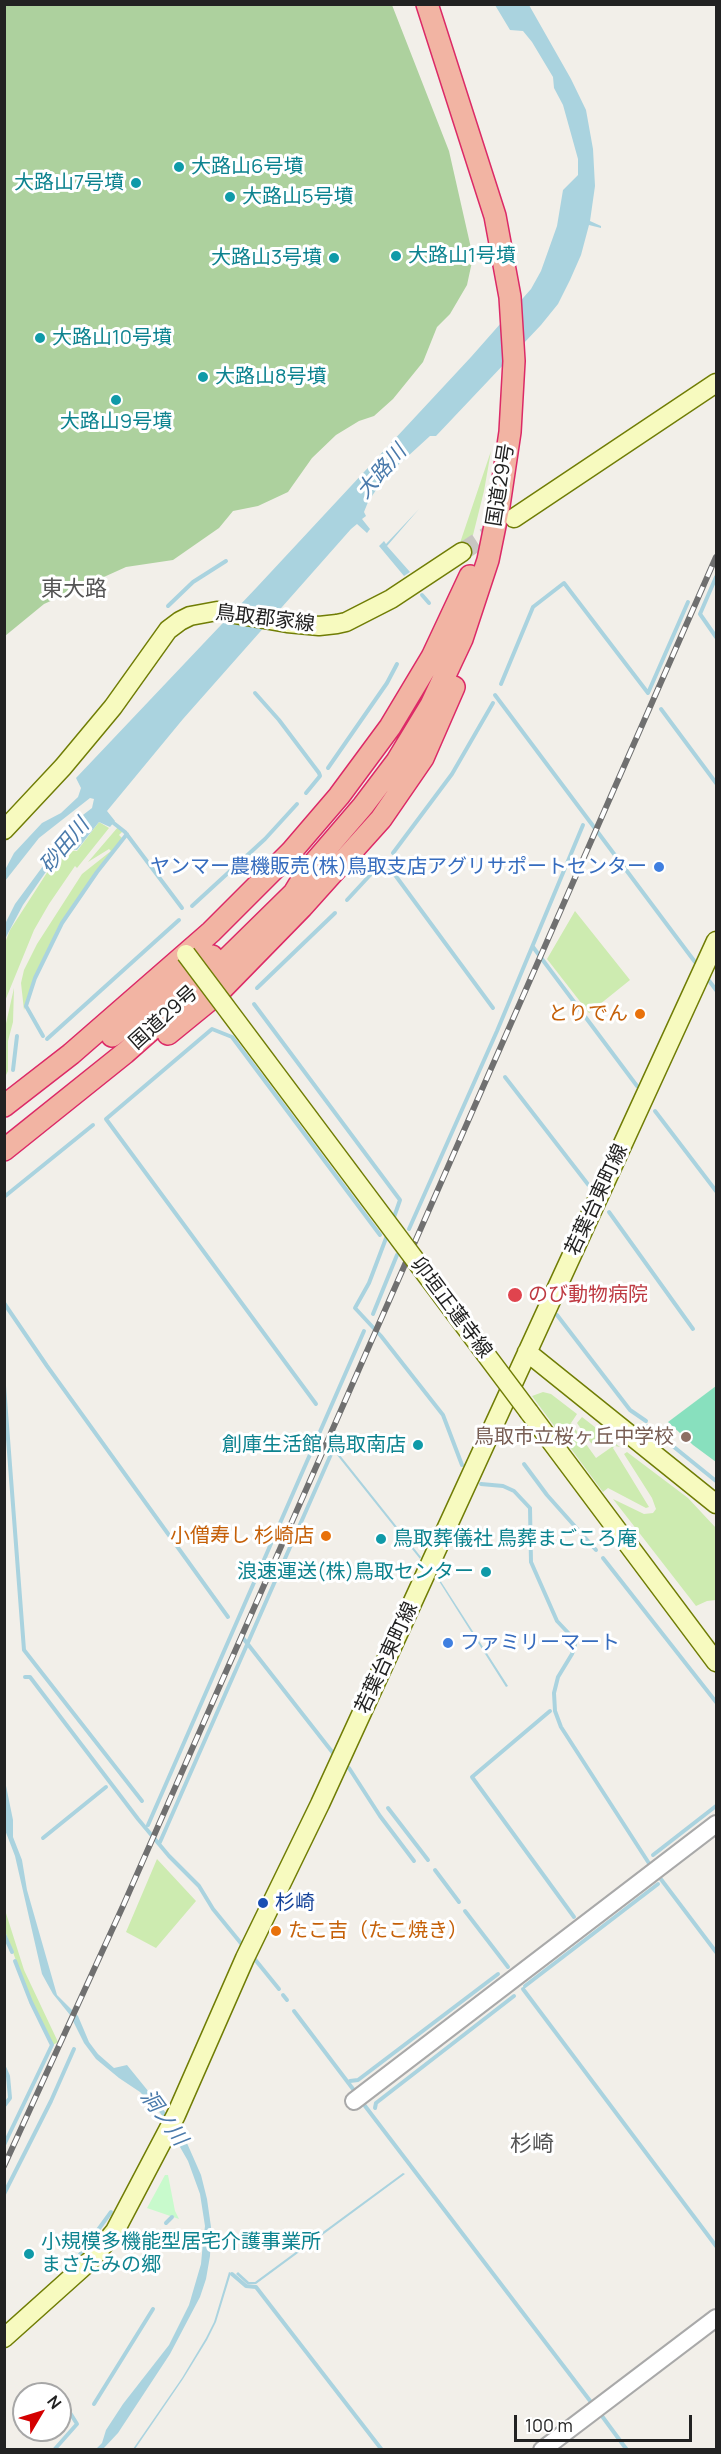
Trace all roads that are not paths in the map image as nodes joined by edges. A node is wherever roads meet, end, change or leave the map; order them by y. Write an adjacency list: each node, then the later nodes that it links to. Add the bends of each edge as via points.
1 (418, 4): 3 (highway, 国道29号)
2 (427, 4): 3 (highway, 国道29号)
3 (444, 58): 7 (highway, 国道29号, via 495,216 510,297 513,394 506,466)
4 (717, 383): 5 (main road)
5 (514, 518)
6 (462, 552): 8 (main road, 鳥取郡家線, via 391,599 346,622 319,626 227,612 190,616 168,630 113,707)
7 (490, 553): 9 (highway, 国道29号, via 462,639 417,730 363,807); 11 (highway, via 474,568 440,643 390,727 320,819 258,886); 12 (highway, via 478,616 456,681 416,770 354,850)
8 (4, 830)
9 (308, 870): 14 (highway, 国道29号, via 175,987); 15 (highway, 国道29号, via 294,893 185,1000)
10 (717, 941): 17 (main road, 若葉台東町線)
11 (186, 954): 12 (main road, 卯垣正蓮寺線, bridge); 13 (highway, via 71,1054)
12 (217, 994): 16 (highway); 19 (main road, 卯垣正蓮寺線, bridge)
13 (4, 1106)
14 (4, 1121)
15 (4, 1150)
16 (4, 1164)
17 (527, 1352): 18 (main road); 23 (main road, 若葉台東町線, via 176,2115 115,2231 91,2260)
18 (717, 1504)
19 (716, 1659)
20 (717, 1824): 21 (street)
21 (354, 2101)
22 (717, 2318): 24 (street)
23 (4, 2338)
24 (542, 2450)

